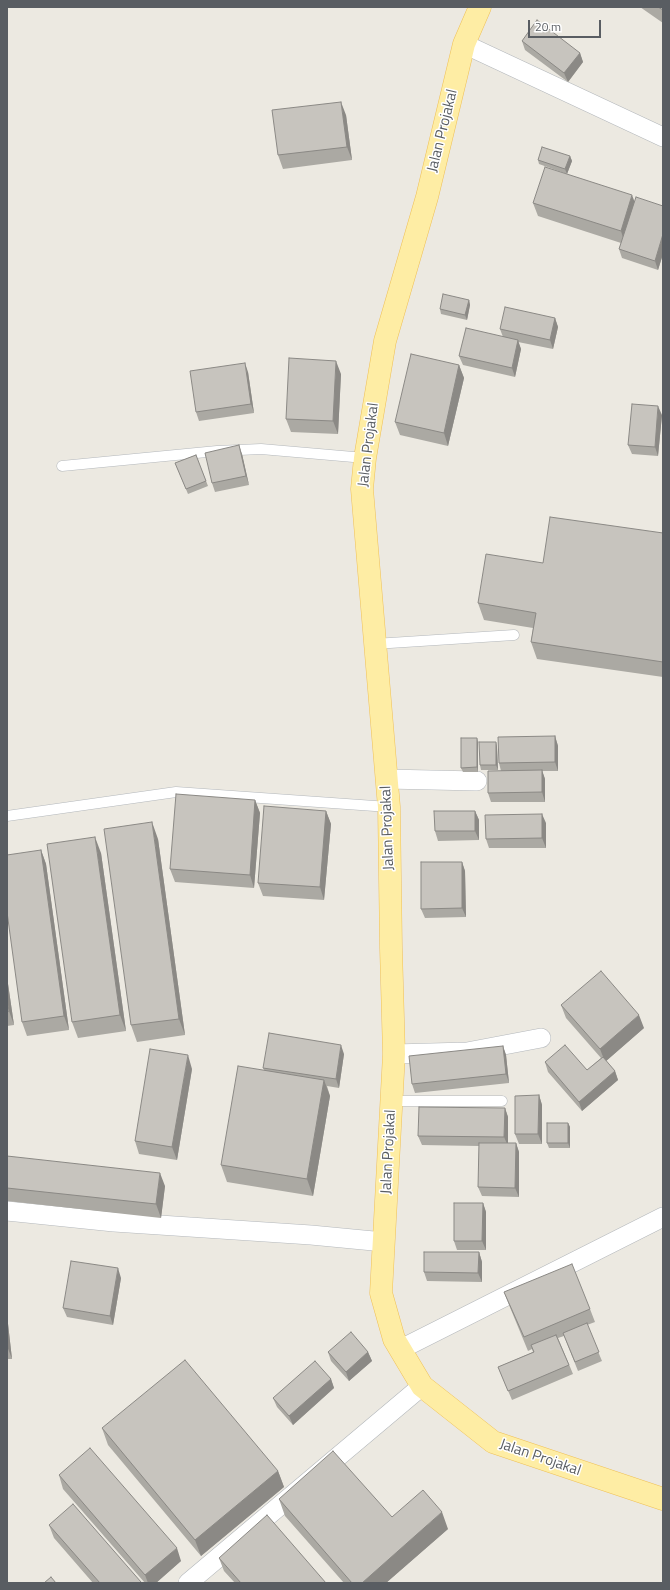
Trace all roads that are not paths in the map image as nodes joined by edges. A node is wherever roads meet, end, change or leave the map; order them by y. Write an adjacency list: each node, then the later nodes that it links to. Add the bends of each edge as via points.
1 (480, 7): 2 (main road, Jalan Projakal)
2 (464, 44): 3 (street); 4 (main road, Jalan Projakal, via 427,197 385,341)
3 (663, 137)
4 (365, 458): 5 (lane, via 261,449); 7 (main road, Jalan Projakal, via 362,489)
5 (62, 466)
6 (514, 635): 7 (lane)
7 (374, 644): 8 (main road, Jalan Projakal)
8 (386, 780): 9 (street); 10 (main road, Jalan Projakal)
9 (477, 781)
10 (388, 807): 11 (lane, via 176,792); 13 (main road, Jalan Projakal)
11 (7, 816)
12 (541, 1038): 13 (street, via 467,1052)
13 (394, 1054): 14 (main road, Jalan Projakal)
14 (392, 1101): 15 (lane); 18 (main road, Jalan Projakal)
15 (502, 1101)
16 (7, 1211): 18 (street, via 114,1222)
17 (663, 1217): 19 (street)
18 (384, 1242): 19 (main road, Jalan Projakal, via 381,1293 394,1338)
19 (401, 1349): 20 (main road, Jalan Projakal)
20 (422, 1386): 21 (main road, Jalan Projakal, via 493,1442); 22 (street)
21 (663, 1499)
22 (188, 1583)

